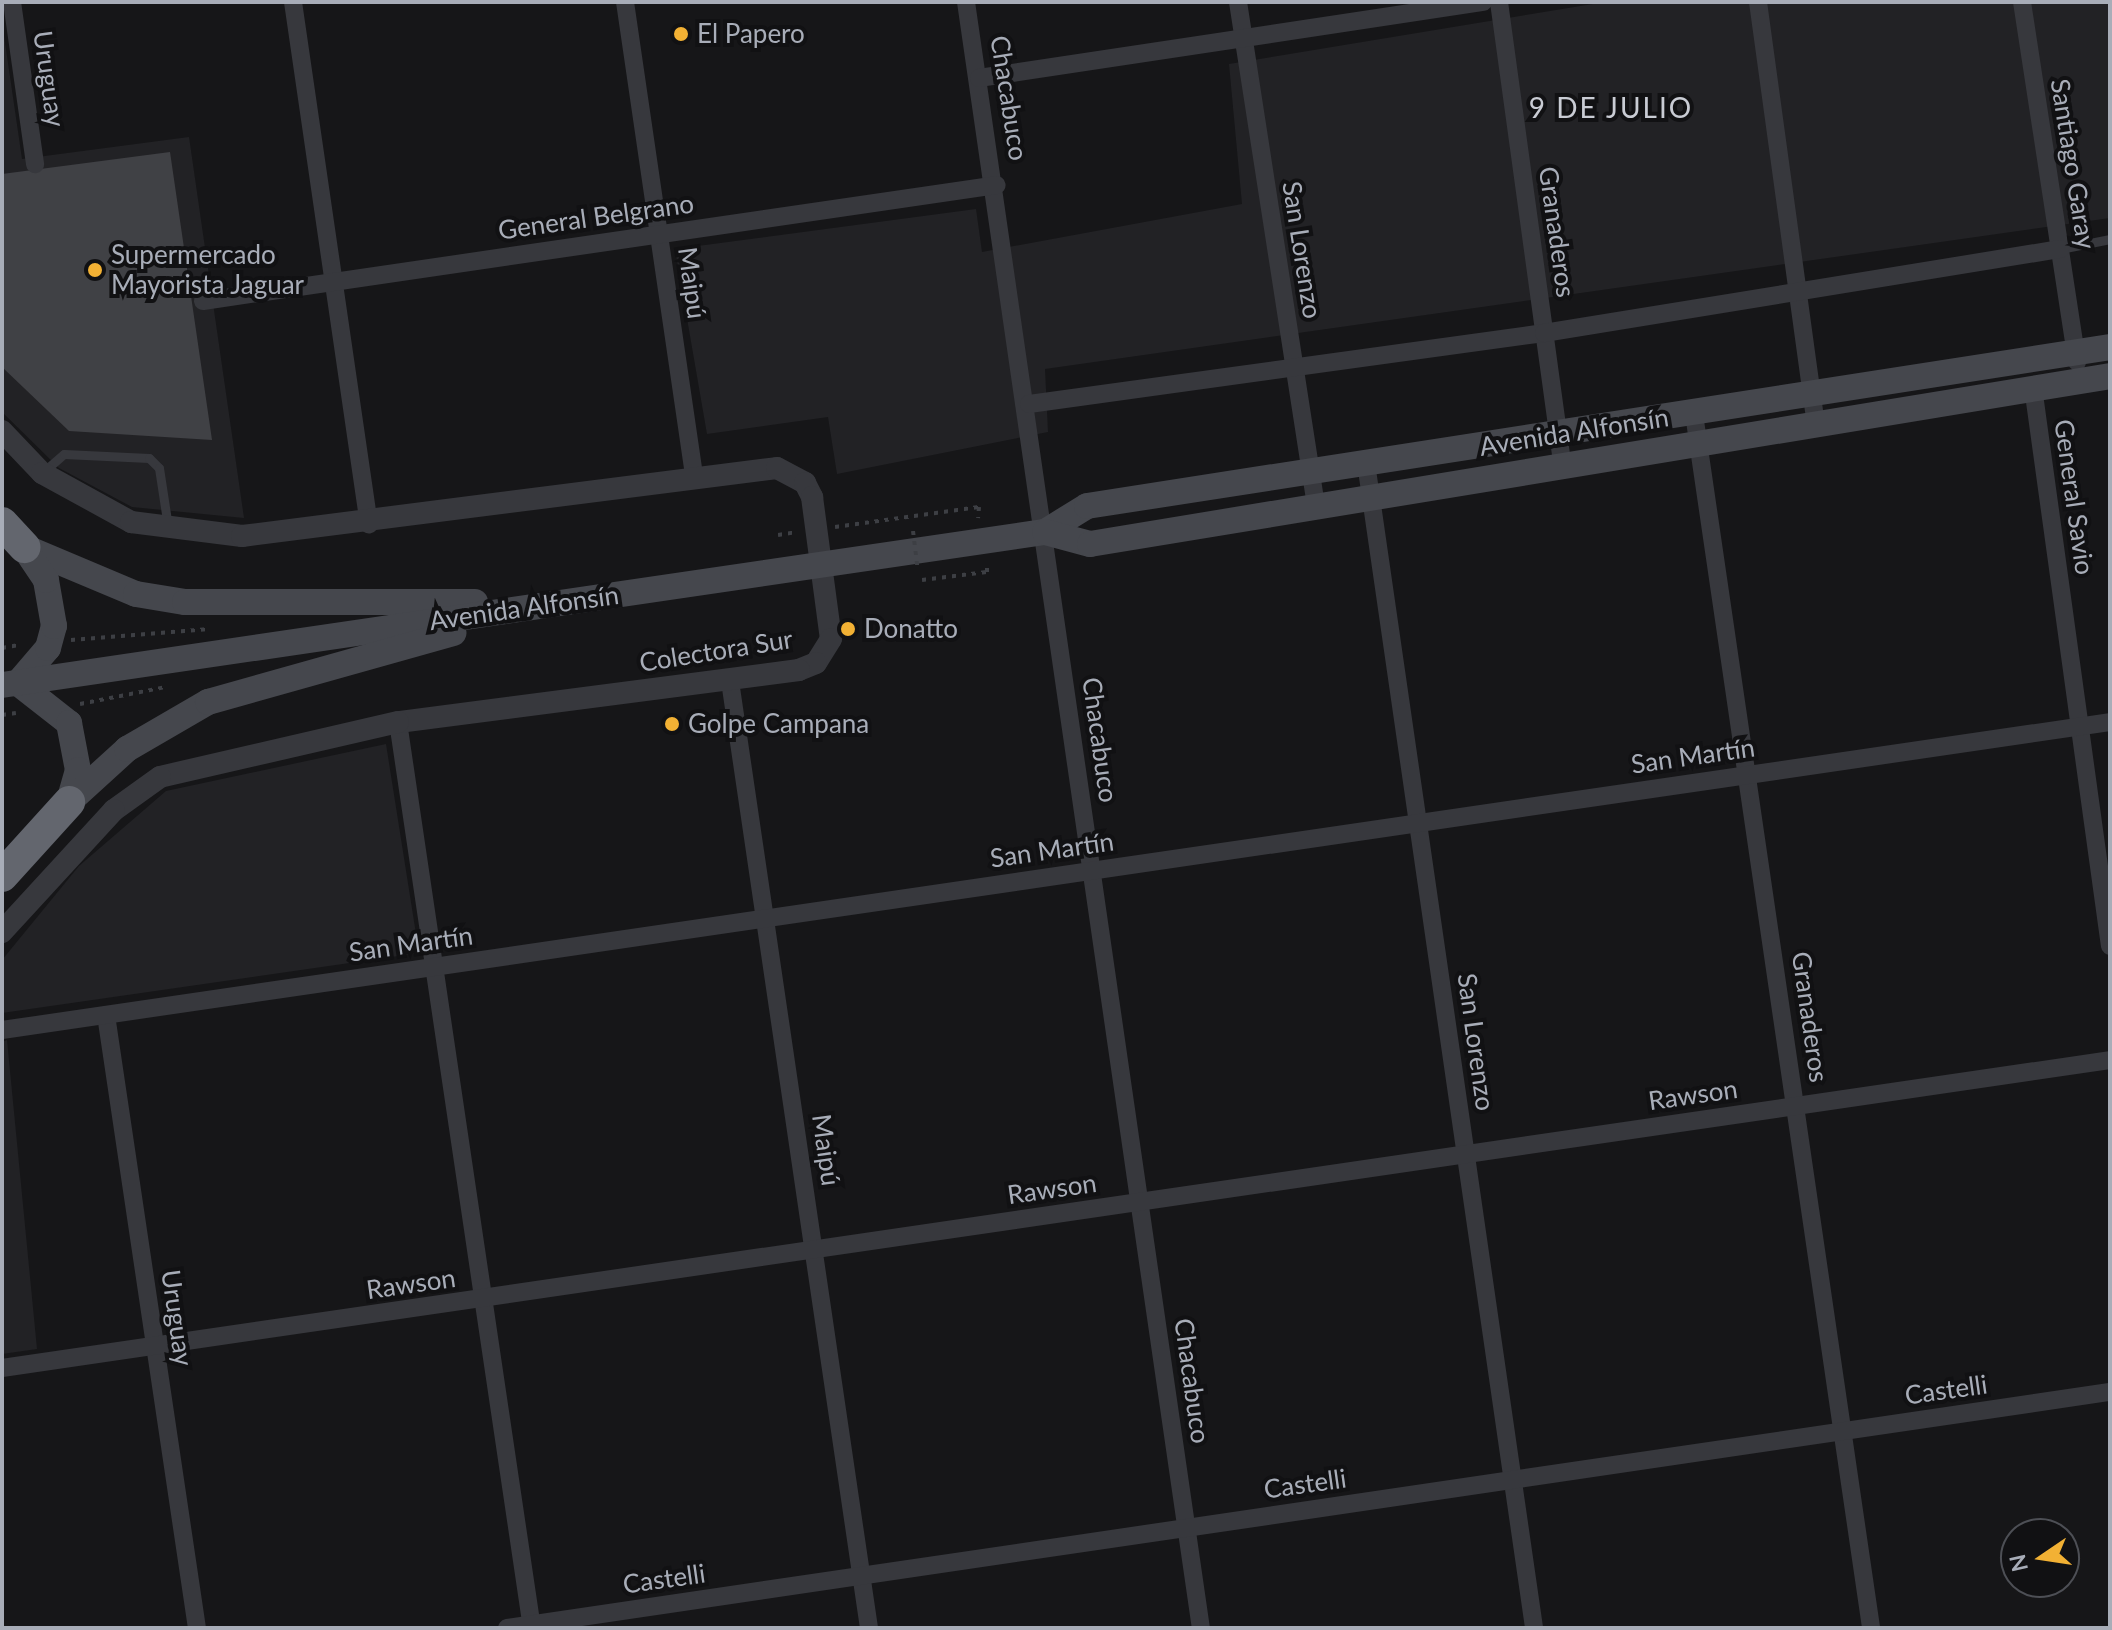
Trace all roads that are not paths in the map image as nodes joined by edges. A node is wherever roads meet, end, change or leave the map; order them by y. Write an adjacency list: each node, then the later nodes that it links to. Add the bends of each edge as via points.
1 (12, 2): 12 (street, Uruguay)
2 (293, 2): 17 (street)
3 (625, 2): 14 (street, Maipú)
4 (966, 2): 11 (street, Chacabuco)
5 (1238, 2): 10 (street, San Lorenzo)
6 (1483, 2): 10 (street)
7 (1499, 2): 20 (street, Granaderos)
8 (1758, 2): 18 (street)
9 (2022, 2): 16 (street, Santiago Garay)
10 (1243, 38): 11 (street); 23 (street, San Lorenzo)
11 (979, 78): 13 (street, Chacabuco)
12 (35, 164)
13 (997, 185): 14 (street, General Belgrano); 28 (street, Chacabuco)
14 (659, 234): 17 (street, General Belgrano); 38 (street, Maipú)
15 (2110, 239): 16 (lane)
16 (2060, 249): 18 (street); 22 (street, Santiago Garay)
17 (334, 282): 19 (street, General Belgrano); 42 (street)
18 (1794, 288): 20 (street); 27 (street)
19 (203, 301)
20 (1544, 333): 23 (street); 32 (street, Granaderos)
21 (2110, 347): 22 (main road, Avenida Alfonsín)
22 (2075, 352): 25 (street, Santiago Garay); 27 (main road, Avenida Alfonsín)
23 (1294, 364): 28 (street); 36 (street, San Lorenzo)
24 (2110, 376): 25 (main road, Avenida Alfonsín)
25 (2079, 381): 26 (main road, Avenida Alfonsín)
26 (2033, 387): 30 (main road, Avenida Alfonsín); 52 (street, General Savio)
27 (1811, 393): 29 (main road, Avenida Alfonsín); 30 (street)
28 (1029, 404): 44 (street, Chacabuco)
29 (1694, 414): 32 (main road, Avenida Alfonsín); 33 (street, Granaderos)
30 (1816, 424): 33 (main road, Avenida Alfonsín)
31 (2, 431): 37 (street, Colectora Sur)
32 (1558, 434): 34 (main road, Avenida Alfonsín); 35 (street, Granaderos)
33 (1700, 447): 35 (main road, Avenida Alfonsín); 53 (street, Granaderos)
34 (1366, 463): 36 (main road, Avenida Alfonsín); 39 (street, San Lorenzo)
35 (1563, 468): 39 (main road, Avenida Alfonsín)
36 (1311, 471): 40 (street, San Lorenzo); 44 (main road, Avenida Alfonsín, via 1087,506)
37 (42, 473): 43 (street, Colectora Sur, via 101,508); 43 (lane, via 64,454 149,458 159,468)
38 (694, 477): 42 (street, Colectora Sur); 46 (street, Colectora Sur, via 792,473 812,497)
39 (1371, 498): 40 (main road, Avenida Alfonsín); 55 (street, San Lorenzo)
40 (1316, 506): 44 (main road, Avenida Alfonsín, via 1090,544)
41 (2, 523): 45 (highway)
42 (369, 525): 43 (street, Colectora Sur, via 242,536)
43 (168, 530)
44 (1045, 532): 46 (main road, Avenida Alfonsín); 56 (street, Chacabuco)
45 (24, 547): 47 (main road, via 136,594 185,602); 49 (main road, via 52,601 50,642)
46 (823, 564): 47 (main road, Avenida Alfonsín); 48 (street, Colectora Sur, via 831,639 826,652 799,670)
47 (567, 602): 49 (main road, Avenida Alfonsín); 54 (main road, via 208,702 127,749)
48 (730, 681): 50 (street, Colectora Sur); 58 (street, Maipú)
49 (10, 684): 54 (main road, via 69,723 78,770)
50 (398, 722): 59 (street, Colectora Sur, via 160,777 114,810); 61 (street)
51 (2110, 722): 52 (street, San Martín)
52 (2080, 726): 53 (street, San Martín); 60 (street, General Savio)
53 (1749, 774): 55 (street, San Martín); 65 (street, Granaderos)
54 (69, 802): 57 (highway)
55 (1418, 823): 56 (street, San Martín); 66 (street, San Lorenzo)
56 (1092, 871): 58 (street, San Martín); 67 (street, Chacabuco)
57 (2, 876)
58 (765, 918): 61 (street, San Martín); 68 (street, Maipú)
59 (2, 932)
60 (2110, 946)
61 (434, 967): 62 (street, San Martín); 69 (street)
62 (106, 1015): 63 (street, San Martín); 70 (street, Uruguay)
63 (2, 1030)
64 (2110, 1060): 65 (street, Rawson)
65 (1796, 1106): 66 (street, Rawson); 73 (street, Granaderos)
66 (1466, 1154): 67 (street, Rawson); 74 (street, San Lorenzo)
67 (1140, 1203): 68 (street, Rawson); 75 (street, Chacabuco)
68 (814, 1251): 69 (street, Rawson); 76 (street, Maipú)
69 (483, 1299): 70 (street, Rawson); 77 (street)
70 (155, 1348): 71 (street, Rawson); 78 (street, Uruguay)
71 (2, 1368)
72 (2110, 1392): 73 (street, Castelli)
73 (1843, 1431): 74 (street, Castelli); 83 (street, Granaderos)
74 (1513, 1480): 75 (street, Castelli); 82 (street, San Lorenzo)
75 (1187, 1528): 76 (street, Castelli); 81 (street, Chacabuco)
76 (862, 1576): 77 (street, Castelli); 80 (street, Maipú)
77 (532, 1626): 79 (street, Castelli)
78 (197, 1628)
79 (507, 1628)
80 (869, 1628)
81 (1201, 1628)
82 (1534, 1628)
83 (1871, 1628)

